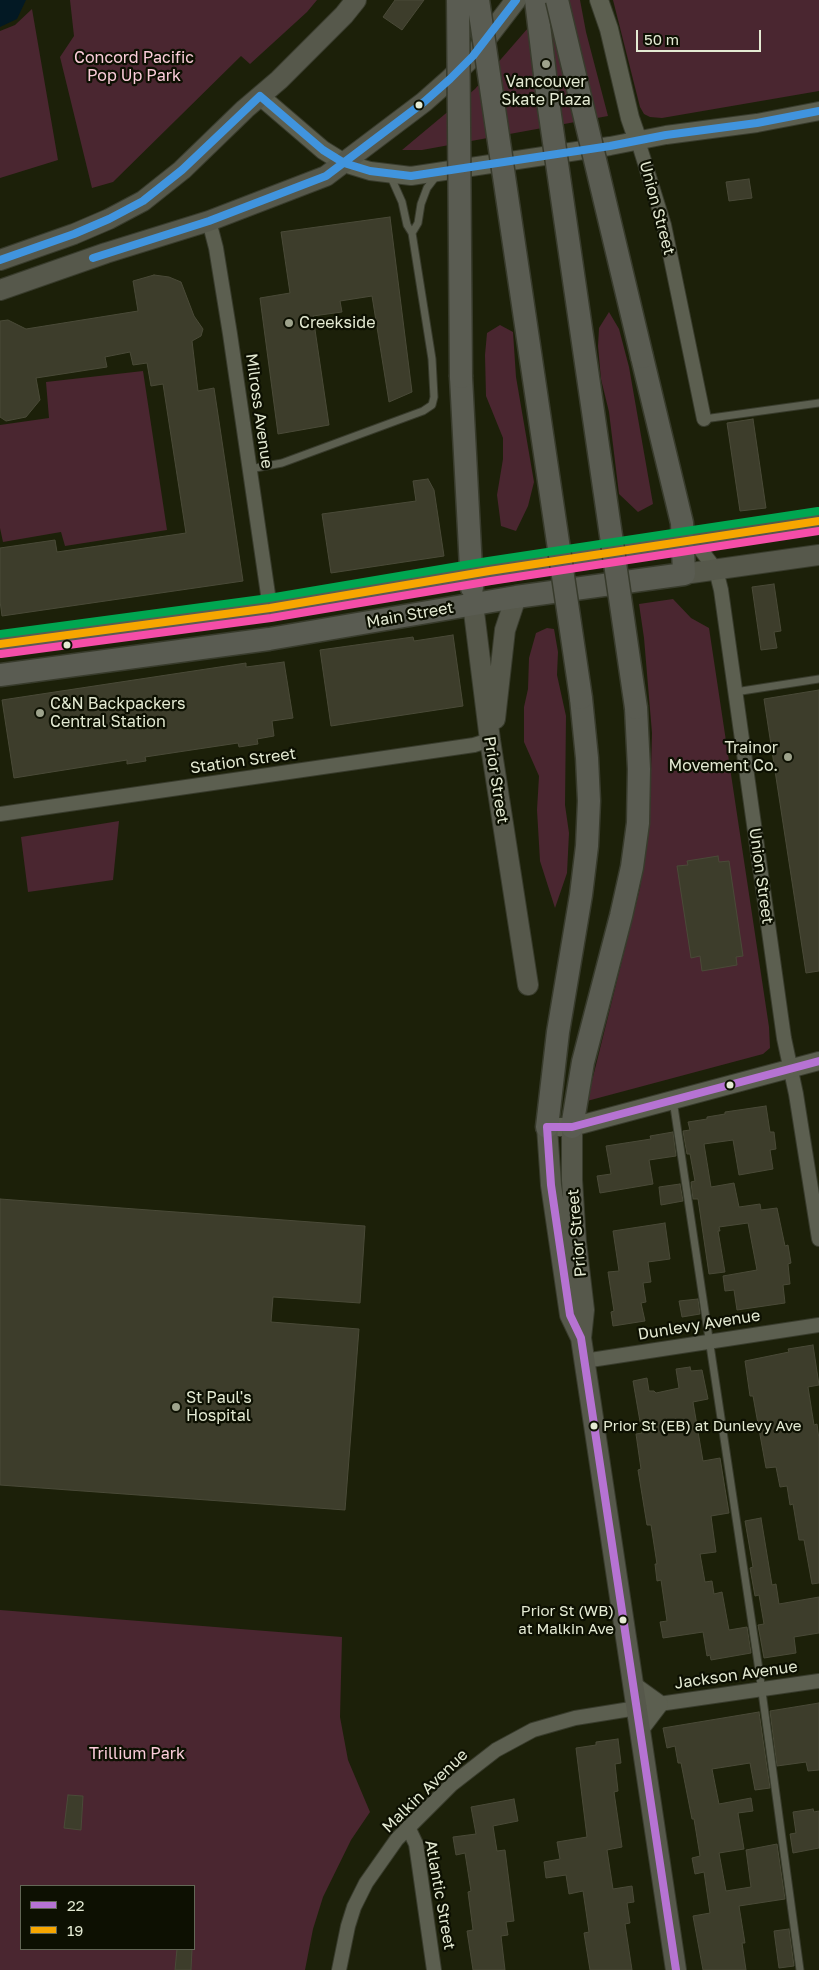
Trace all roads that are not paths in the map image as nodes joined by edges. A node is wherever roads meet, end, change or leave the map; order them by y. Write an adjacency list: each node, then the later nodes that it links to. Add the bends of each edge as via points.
1 (356, 0): 8 (main road)
2 (458, 0): 26 (main road, Prior Street, bridge, via 461,376)
3 (478, 0): 41 (main road, bridge, via 581,698 587,758 587,846 558,1032)
4 (516, 0): 11 (main road, via 473,56 450,79)
5 (536, 0): 40 (main road, bridge, via 636,708 639,769 638,822 632,867 583,1062)
6 (557, 0): 22 (main road, bridge)
7 (599, 0): 10 (street, Union Street)
8 (260, 96): 11 (street, via 323,150); 16 (main road, via 182,170 143,201 74,234)
9 (819, 112): 10 (street)
10 (638, 141): 12 (street); 19 (street, Union Street, via 664,225)
11 (344, 163): 13 (street); 14 (main road, via 326,176)
12 (438, 174): 13 (street); 15 (lane, via 427,188 420,204 418,223)
13 (390, 175): 15 (lane)
14 (209, 221): 17 (main road); 20 (street, Milross Avenue, via 216,248)
15 (412, 233): 20 (lane, via 432,358 432,405 282,463)
16 (0, 260)
17 (0, 290)
18 (819, 403): 19 (lane)
19 (704, 419)
20 (250, 469): 29 (street, Milross Avenue)
21 (819, 521): 22 (main road, Main Street)
22 (685, 531): 24 (street, Union Street); 25 (main road); 26 (main road, Main Street)
23 (819, 555): 24 (main road, Main Street)
24 (716, 570): 25 (main road, Main Street); 33 (street, Union Street)
25 (684, 574): 27 (main road, Main Street)
26 (472, 575): 28 (main road, Prior Street); 29 (main road, Main Street)
27 (516, 597): 28 (main road, Main Street); 34 (main road, via 506,630)
28 (473, 604): 31 (main road, Main Street, via 269,639); 34 (main road, Prior Street)
29 (270, 608): 30 (main road, Main Street)
30 (0, 644)
31 (0, 675)
32 (819, 679): 33 (lane)
33 (735, 692): 38 (street, Union Street)
34 (490, 740): 35 (street, Station Street, via 474,745); 36 (main road, Prior Street)
35 (0, 814)
36 (528, 985)
37 (819, 1061): 38 (street)
38 (791, 1068): 39 (street); 42 (street, Union Street)
39 (673, 1100): 40 (street); 45 (lane)
40 (572, 1127): 41 (street); 44 (main road, Prior Street, via 576,1242 584,1310)
41 (547, 1128): 44 (main road, Prior Street, via 550,1185 570,1315)
42 (819, 1239)
43 (819, 1325): 45 (street, Dunlevy Avenue)
44 (581, 1338): 46 (main road, Prior Street)
45 (709, 1340): 46 (street, Dunlevy Avenue); 49 (lane)
46 (584, 1361): 48 (main road, Prior Street)
47 (819, 1681): 49 (street, Jackson Avenue)
48 (634, 1686): 50 (street); 51 (main road, Prior Street)
49 (762, 1689): 50 (street, Jackson Avenue); 57 (lane)
50 (659, 1704): 52 (street)
51 (637, 1708): 52 (main road, Prior Street); 53 (street, Malkin Avenue, via 554,1723 516,1738 473,1766)
52 (640, 1729): 56 (main road, Prior Street)
53 (408, 1827): 54 (street, Malkin Avenue, via 386,1852 361,1894 348,1926); 55 (street, Atlantic Street, via 416,1844)
54 (338, 1970)
55 (434, 1970)
56 (676, 1970)
57 (800, 1970)

